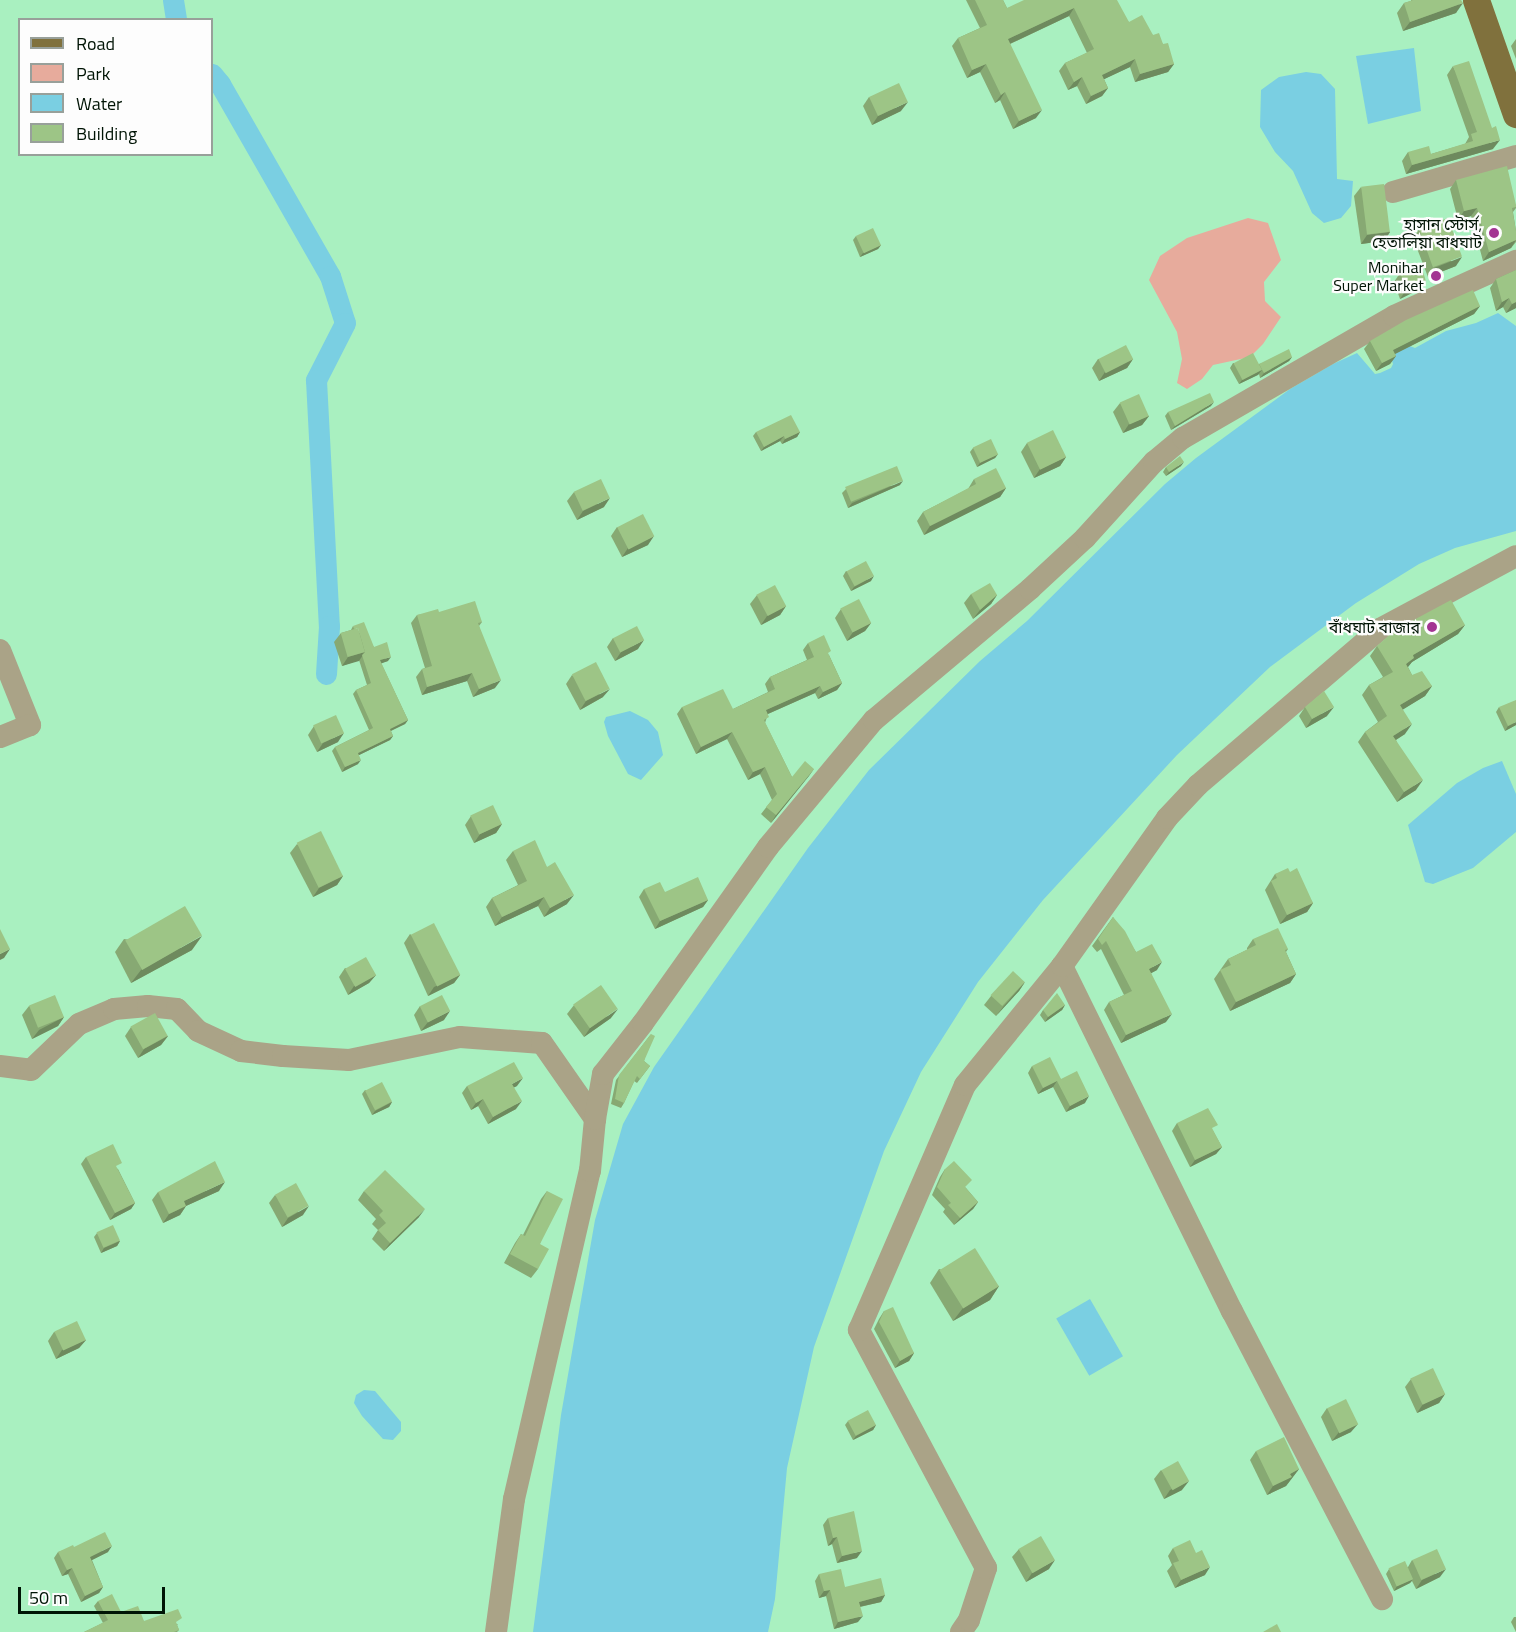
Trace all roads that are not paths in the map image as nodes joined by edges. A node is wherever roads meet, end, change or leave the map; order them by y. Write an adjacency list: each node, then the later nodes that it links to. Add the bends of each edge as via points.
1 (1476, 0): 2 (main road)
2 (1516, 114)
3 (1516, 156): 4 (street)
4 (1393, 192)
5 (1516, 261): 11 (street, via 1394,316 1184,438 1154,462 1085,538 1030,589 874,720 768,847 603,1074)
6 (1516, 556): 9 (street, via 1380,629 1198,785 1167,818)
7 (0, 650): 8 (street, via 30,725)
8 (0, 737)
9 (1062, 966): 12 (street, via 1232,1311); 14 (street, via 965,1085 859,1330 986,1568 969,1620)
10 (0, 1066): 11 (street, via 31,1070 79,1024 114,1009 148,1006 177,1009 198,1031 241,1051 283,1056 349,1060 459,1037 542,1043)
11 (595, 1119): 13 (street, via 591,1171 514,1499)
12 (1382, 1599)
13 (496, 1632)
14 (961, 1632)

